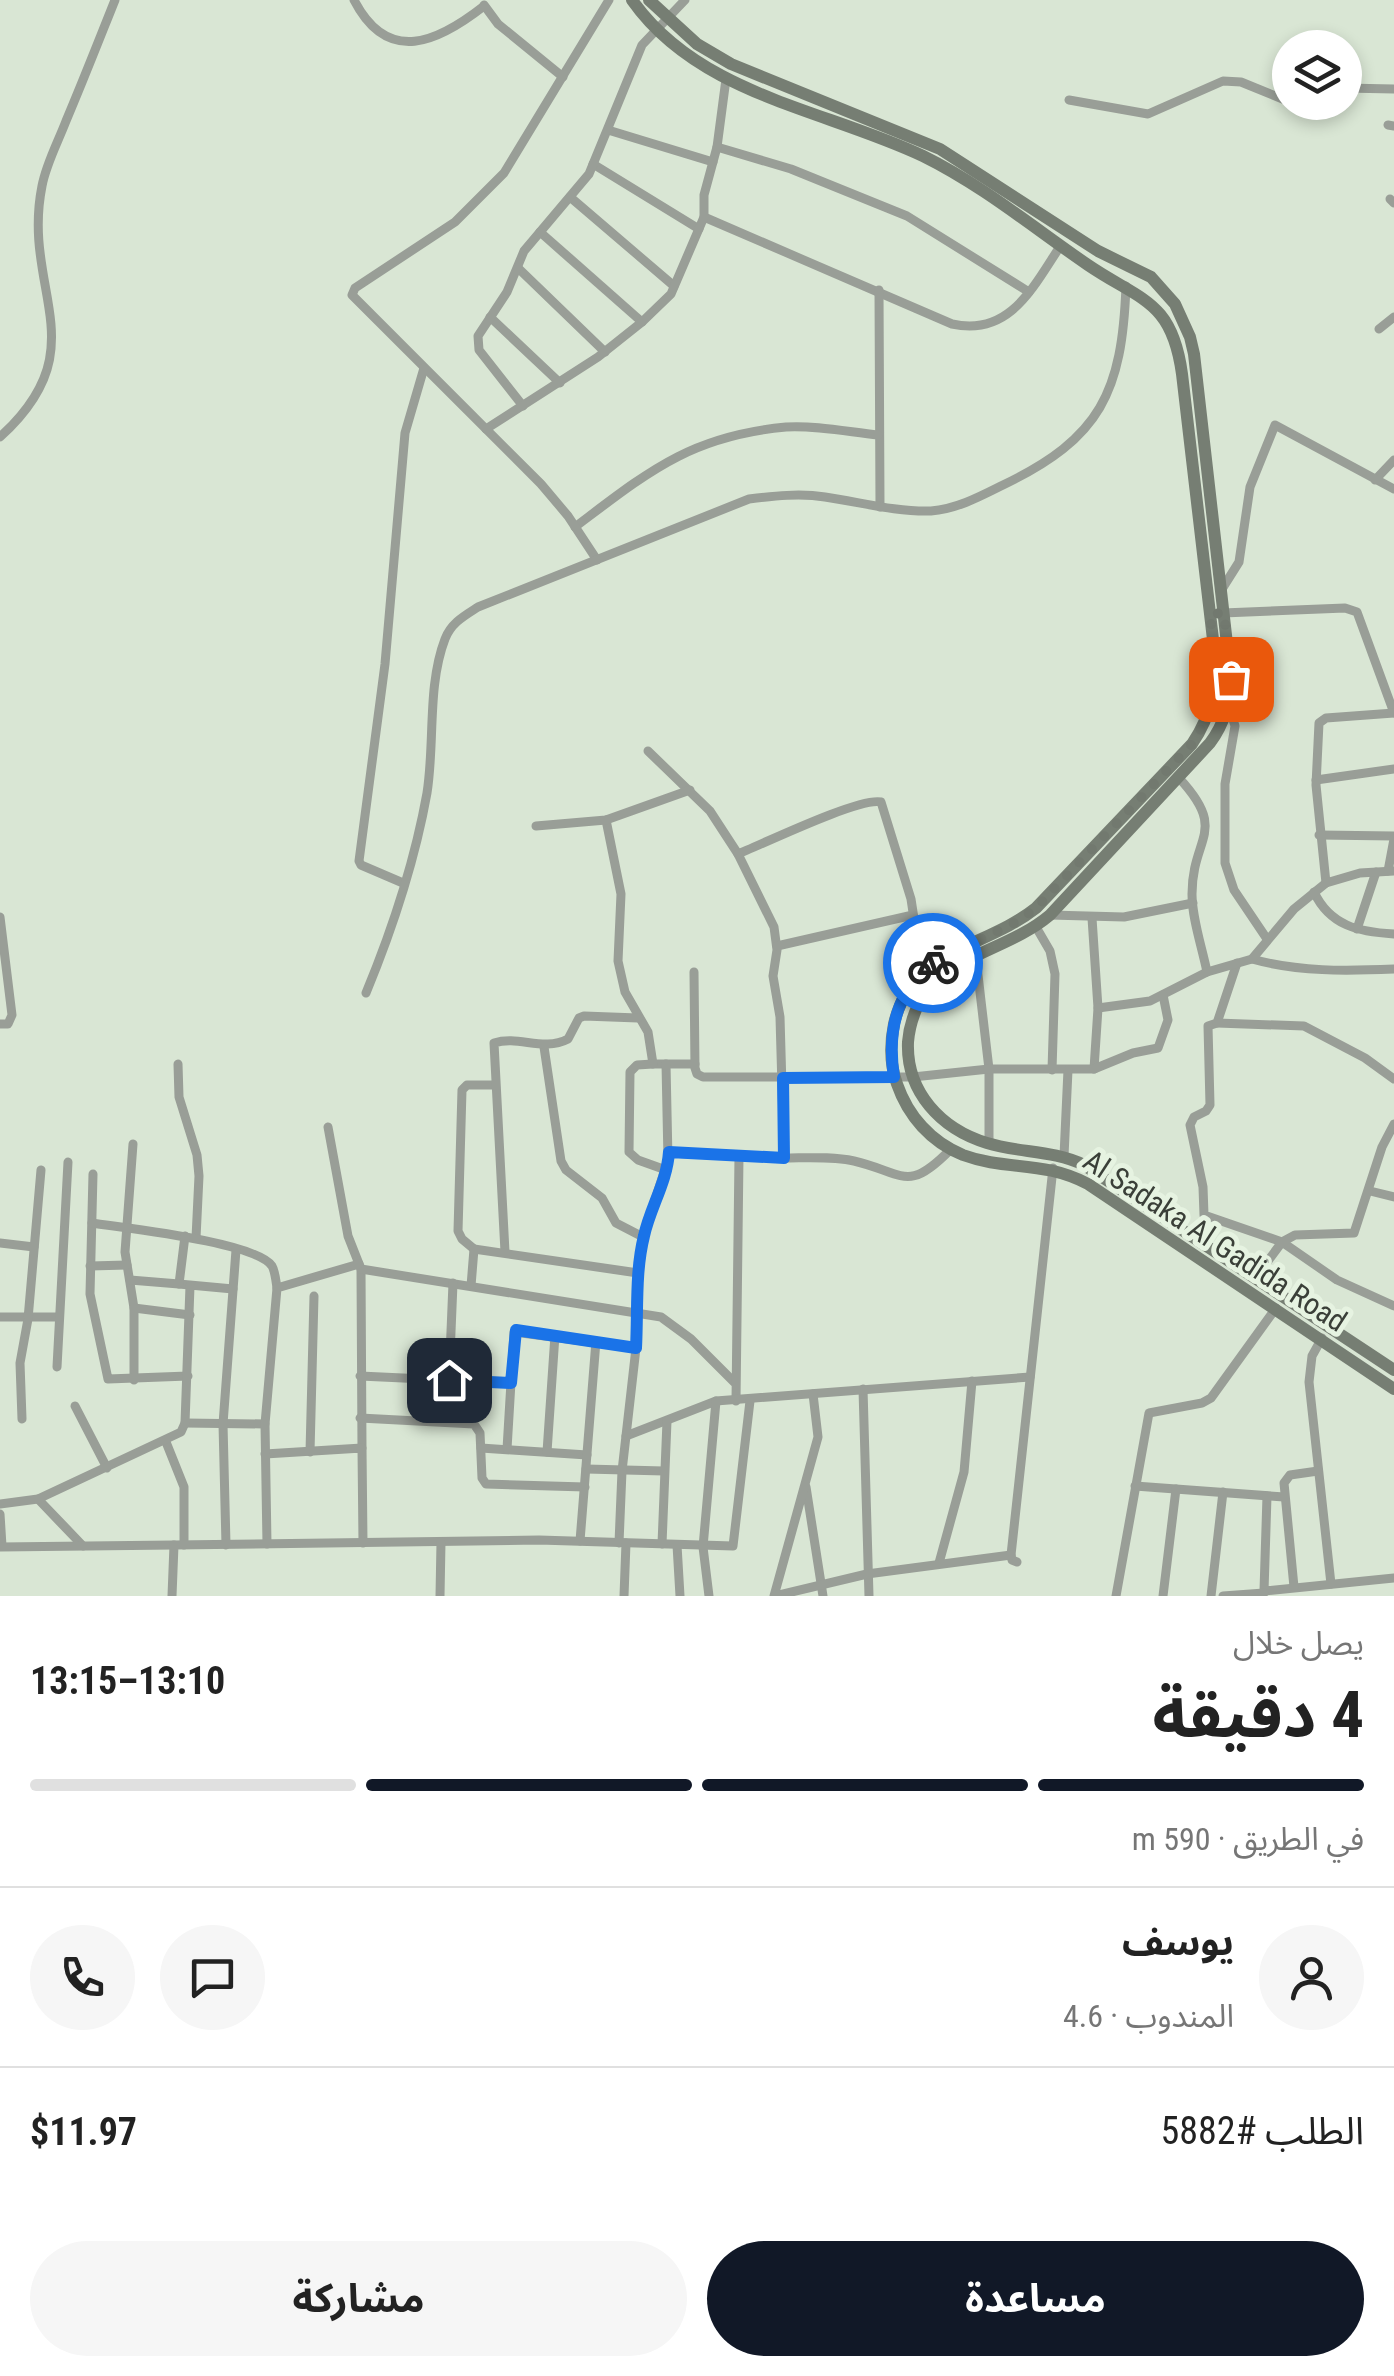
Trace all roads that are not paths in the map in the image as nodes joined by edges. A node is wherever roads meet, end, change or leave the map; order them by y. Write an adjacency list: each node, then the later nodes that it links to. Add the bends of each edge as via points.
1 (115, 0): 45 (street, via 42,186 40,266 54,324 51,357 22,417)
2 (354, 0): 9 (street)
3 (371, 0): 9 (street)
4 (609, 0): 13 (street)
5 (632, 0): 11 (street, Al Sadaka Al Gadida Road)
6 (649, 0): 10 (street, Al Sadaka Al Gadida Road)
7 (685, 0): 10 (street)
8 (484, 3): 9 (street, via 459,26 416,42 388,38); 13 (street, via 498,24)
9 (360, 11)
10 (667, 18): 11 (street); 12 (street, Al Sadaka Al Gadida Road)
11 (655, 28): 14 (street, Al Sadaka Al Gadida Road); 19 (street)
12 (731, 64): 14 (street); 27 (street, Al Sadaka Al Gadida Road, via 940,148)
13 (562, 77): 40 (street, via 504,173 470,210 353,291)
14 (726, 78): 20 (street); 28 (street, Al Sadaka Al Gadida Road, via 920,155)
15 (1394, 88): 16 (street)
16 (1362, 92)
17 (1272, 94): 18 (street, via 1224,80 1148,114)
18 (1069, 100)
19 (608, 130): 21 (street); 22 (street)
20 (717, 147): 21 (street); 34 (street, via 907,216)
21 (713, 162): 24 (street)
22 (593, 164): 23 (street); 25 (street)
23 (570, 197): 26 (street); 31 (street)
24 (704, 218): 25 (street); 33 (street)
25 (700, 228): 31 (street)
26 (540, 232): 30 (street); 37 (street)
27 (1071, 233): 28 (street); 29 (street, Al Sadaka Al Gadida Road)
28 (1062, 245): 32 (street, Al Sadaka Al Gadida Road); 34 (street)
29 (1127, 266): 32 (street); 52 (street, Al Sadaka Al Gadida Road, via 1164,290 1190,337)
30 (518, 268): 35 (street); 39 (street)
31 (674, 286): 37 (street)
32 (1126, 286): 49 (street, via 1112,386 1078,440 974,500 934,511); 53 (street, Al Sadaka Al Gadida Road, via 1162,316 1179,353)
33 (879, 290): 34 (street, via 972,328 1004,318); 44 (street)
34 (1029, 292)
35 (490, 317): 41 (street); 42 (street, via 478,336 479,350)
36 (1394, 317): 38 (street)
37 (642, 322): 39 (street)
38 (1379, 330)
39 (606, 352): 41 (street)
40 (424, 368): 43 (street); 68 (street, via 405,433 359,862)
41 (560, 382): 42 (street)
42 (523, 406): 43 (street)
43 (486, 429): 50 (street)
44 (878, 435): 49 (street); 50 (street, via 788,427 703,444 649,470)
45 (0, 437)
46 (1394, 460): 47 (street)
47 (1375, 480): 48 (street); 52 (street, via 1274,425 1250,486 1239,562)
48 (1394, 489)
49 (880, 507): 51 (street, via 821,496 749,499)
50 (575, 527): 51 (street)
51 (596, 560): 68 (street, via 478,607 447,634 427,792)
52 (1220, 591): 53 (street, Al Sadaka Al Gadida Road)
53 (1217, 614): 54 (street, Al Sadaka Al Gadida Road, via 1231,679); 55 (street, via 1351,609 1362,618); 84 (street, Al Sadaka Al Gadida Road, via 1213,701 1192,744 1036,908)
54 (1228, 706): 58 (street, Al Sadaka Al Gadida Road, via 1217,734); 79 (street, via 1235,726 1225,784 1225,863 1234,890)
55 (1393, 707): 59 (street, via 1322,720)
56 (648, 751): 60 (street)
57 (1394, 769): 59 (street)
58 (1178, 778): 71 (street, via 1203,808 1205,822); 73 (street, Al Sadaka Al Gadida Road)
59 (1316, 780): 63 (street)
60 (690, 790): 61 (street); 65 (street)
61 (606, 820): 62 (street); 92 (street, via 621,894 618,961)
62 (536, 826)
63 (1319, 834): 64 (street); 69 (street)
64 (1394, 838): 66 (street)
65 (738, 854): 72 (street, via 877,800); 80 (street)
66 (1391, 871): 67 (street)
67 (1376, 872): 69 (street); 77 (street)
68 (403, 883): 89 (street)
69 (1326, 883): 70 (street)
70 (1314, 892): 77 (street, via 1328,915); 79 (street)
71 (1193, 902): 75 (street, via 1144,915); 88 (street)
72 (913, 915): 80 (street); 87 (street)
73 (1050, 915): 75 (street); 76 (street, Al Sadaka Al Gadida Road)
74 (0, 917): 94 (street, via 12,1014 8,1024)
75 (1092, 918): 91 (street)
76 (1036, 927): 81 (street, Al Sadaka Al Gadida Road); 102 (street, via 1055,974)
77 (1357, 928): 78 (street)
78 (1394, 934)
79 (1267, 939): 82 (street)
80 (777, 946): 106 (street, via 773,976)
81 (976, 958): 84 (street, Al Sadaka Al Gadida Road); 100 (street)
82 (1252, 959): 83 (street); 85 (street, via 1281,968)
83 (1237, 963): 88 (street); 93 (street)
84 (939, 968): 87 (street, Al Sadaka Al Gadida Road); 105 (street, Al Sadaka Al Gadida Road, via 912,1021)
85 (1394, 969)
86 (694, 972): 99 (street)
87 (922, 972): 104 (street, Al Sadaka Al Gadida Road, via 896,1014)
88 (1206, 972): 90 (street)
89 (366, 993)
90 (1163, 995): 91 (street); 101 (street, via 1168,1020 1158,1048)
91 (1098, 1008): 101 (street)
92 (638, 1018): 95 (street, via 584,1016 568,1040); 97 (street, via 648,1032)
93 (1218, 1023): 107 (street, via 1304,1026); 127 (street, via 1208,1026 1210,1104 1190,1125)
94 (0, 1024)
95 (544, 1046): 108 (street, via 494,1043); 132 (street, via 561,1161 602,1198 616,1223)
96 (178, 1064): 131 (street, via 179,1097 198,1166)
97 (653, 1064): 98 (street); 122 (street, via 630,1072 629,1152)
98 (666, 1064): 99 (street); 114 (street)
99 (695, 1064): 106 (street, via 703,1077)
100 (989, 1069): 102 (street); 105 (street); 112 (street)
101 (1094, 1069): 103 (street)
102 (1052, 1070): 103 (street)
103 (1068, 1070): 116 (street)
104 (894, 1077): 105 (street); 106 (street); 113 (street, Al Sadaka Al Gadida Road, via 915,1119)
105 (913, 1077): 112 (street, Al Sadaka Al Gadida Road, via 940,1119)
106 (783, 1078): 117 (street)
107 (1394, 1079)
108 (495, 1085): 136 (street, via 462,1090 458,1231); 138 (street)
109 (1394, 1124): 124 (street)
110 (328, 1127): 141 (street)
111 (133, 1144): 129 (street)
112 (988, 1144): 116 (street, Al Sadaka Al Gadida Road); 118 (street)
113 (951, 1150): 117 (street, via 931,1170 908,1178 849,1160); 118 (street, Al Sadaka Al Gadida Road)
114 (669, 1152): 115 (street); 122 (street)
115 (739, 1156): 117 (street); 171 (street)
116 (1064, 1156): 126 (street, Al Sadaka Al Gadida Road)
117 (784, 1158)
118 (985, 1161): 120 (street, Al Sadaka Al Gadida Road)
119 (68, 1162): 157 (street)
120 (1053, 1168): 126 (street, Al Sadaka Al Gadida Road); 167 (street)
121 (41, 1170): 135 (street)
122 (666, 1170): 132 (street)
123 (94, 1174): 128 (street)
124 (1370, 1191): 125 (street); 133 (street, via 1351,1235 1301,1234)
125 (1394, 1197)
126 (1150, 1214): 130 (street, Al Sadaka Al Gadida Road); 144 (street, Al Sadaka Al Gadida Road)
127 (1204, 1215): 130 (street); 133 (street)
128 (92, 1223): 129 (street); 140 (street)
129 (128, 1228): 131 (street); 139 (street)
130 (1196, 1236): 144 (street, Al Sadaka Al Gadida Road)
131 (191, 1237): 137 (street); 146 (street)
132 (644, 1237): 142 (street)
133 (1282, 1242): 144 (street); 151 (street, via 1348,1286)
134 (0, 1244): 135 (street)
135 (34, 1247): 158 (street)
136 (474, 1248): 138 (street); 147 (street)
137 (236, 1250): 148 (street, via 269,1262); 149 (street)
138 (505, 1252): 142 (street)
139 (127, 1265): 140 (street); 143 (street)
140 (90, 1266): 168 (street, via 91,1308 107,1375 111,1381)
141 (360, 1267): 145 (street); 148 (street); 166 (street)
142 (638, 1273): 154 (street)
143 (130, 1280): 146 (street); 152 (street)
144 (1251, 1282): 153 (street, Al Sadaka Al Gadida Road); 164 (street, Al Sadaka Al Gadida Road)
145 (453, 1284): 147 (street); 169 (street)
146 (185, 1285): 149 (street); 155 (street)
147 (472, 1286): 154 (street)
148 (277, 1288): 185 (street)
149 (233, 1289): 184 (street)
150 (314, 1296): 191 (street)
151 (1394, 1306)
152 (134, 1308): 155 (street); 168 (street)
153 (1276, 1308): 160 (street, Al Sadaka Al Gadida Road); 201 (street, via 1211,1398 1149,1414)
154 (638, 1312): 162 (street); 171 (street, via 676,1327)
155 (190, 1315): 165 (street)
156 (0, 1317): 158 (street)
157 (59, 1317): 158 (street); 163 (street)
158 (28, 1319): 181 (street, via 20,1363)
159 (555, 1335): 161 (street); 172 (street, via 514,1332); 192 (street)
160 (1322, 1338): 174 (street, Al Sadaka Al Gadida Road); 199 (street, via 1308,1369)
161 (596, 1341): 162 (street); 194 (street)
162 (636, 1348): 186 (street)
163 (56, 1367)
164 (1394, 1370)
165 (188, 1376): 168 (street); 183 (street)
166 (360, 1376): 169 (street); 180 (street)
167 (1030, 1377): 170 (street); 222 (street, via 1014,1558)
168 (134, 1380)
169 (449, 1380): 172 (street)
170 (972, 1380): 173 (street); 222 (street, via 964,1472)
171 (734, 1382): 177 (street)
172 (511, 1383): 190 (street)
173 (863, 1388): 175 (street); 223 (street)
174 (1394, 1390)
175 (813, 1394): 176 (street); 200 (street, via 819,1431)
176 (750, 1400): 177 (street); 221 (street, via 735,1543)
177 (736, 1401): 178 (street)
178 (716, 1402): 182 (street); 221 (street)
179 (75, 1406): 195 (street)
180 (360, 1418): 188 (street); 189 (street, via 474,1424)
181 (22, 1419)
182 (667, 1421): 186 (street); 198 (street)
183 (186, 1423): 184 (street); 187 (street)
184 (223, 1424): 185 (street); 214 (street)
185 (265, 1424): 193 (street)
186 (626, 1436): 197 (street)
187 (166, 1442): 195 (street); 217 (street, via 184,1487)
188 (362, 1448): 191 (street); 212 (street)
189 (481, 1448): 190 (street); 202 (street, via 486,1484)
190 (506, 1449): 192 (street)
191 (310, 1452): 193 (street)
192 (547, 1452): 194 (street)
193 (265, 1454): 215 (street)
194 (587, 1456): 196 (street)
195 (107, 1468): 207 (street)
196 (586, 1468): 197 (street); 202 (street)
197 (622, 1471): 198 (street); 213 (street)
198 (664, 1471): 216 (street)
199 (1318, 1471): 206 (street, via 1286,1477); 225 (street)
200 (806, 1485): 227 (street); 236 (street)
201 (1135, 1486): 203 (street); 238 (street)
202 (585, 1487): 210 (street)
203 (1176, 1489): 204 (street); 239 (street)
204 (1223, 1492): 205 (street); 240 (street)
205 (1267, 1496): 206 (street); 230 (street)
206 (1284, 1497): 226 (street)
207 (38, 1499): 208 (street); 220 (street)
208 (0, 1504)
209 (0, 1514): 219 (street)
210 (580, 1541): 211 (street); 213 (street)
211 (441, 1542): 212 (street); 232 (street)
212 (364, 1543): 215 (street)
213 (622, 1543): 216 (street); 233 (street)
214 (226, 1544): 215 (street); 217 (street)
215 (266, 1544)
216 (662, 1544): 218 (street)
217 (179, 1545): 220 (street); 231 (street)
218 (677, 1545): 221 (street); 234 (street)
219 (1, 1546): 220 (street)
220 (83, 1546)
221 (703, 1546): 235 (street)
222 (939, 1564): 223 (street)
223 (867, 1574): 227 (street); 237 (street)
224 (1394, 1578): 225 (street)
225 (1331, 1584): 228 (street)
226 (1294, 1587): 228 (street); 230 (street)
227 (822, 1591): 229 (street)
228 (1320, 1592)
229 (796, 1594): 236 (street)
230 (1264, 1594): 241 (street)
231 (172, 1596)
232 (440, 1596)
233 (624, 1596)
234 (680, 1596)
235 (709, 1596)
236 (774, 1596)
237 (869, 1596)
238 (1116, 1596)
239 (1163, 1596)
240 (1211, 1596)
241 (1222, 1596)

